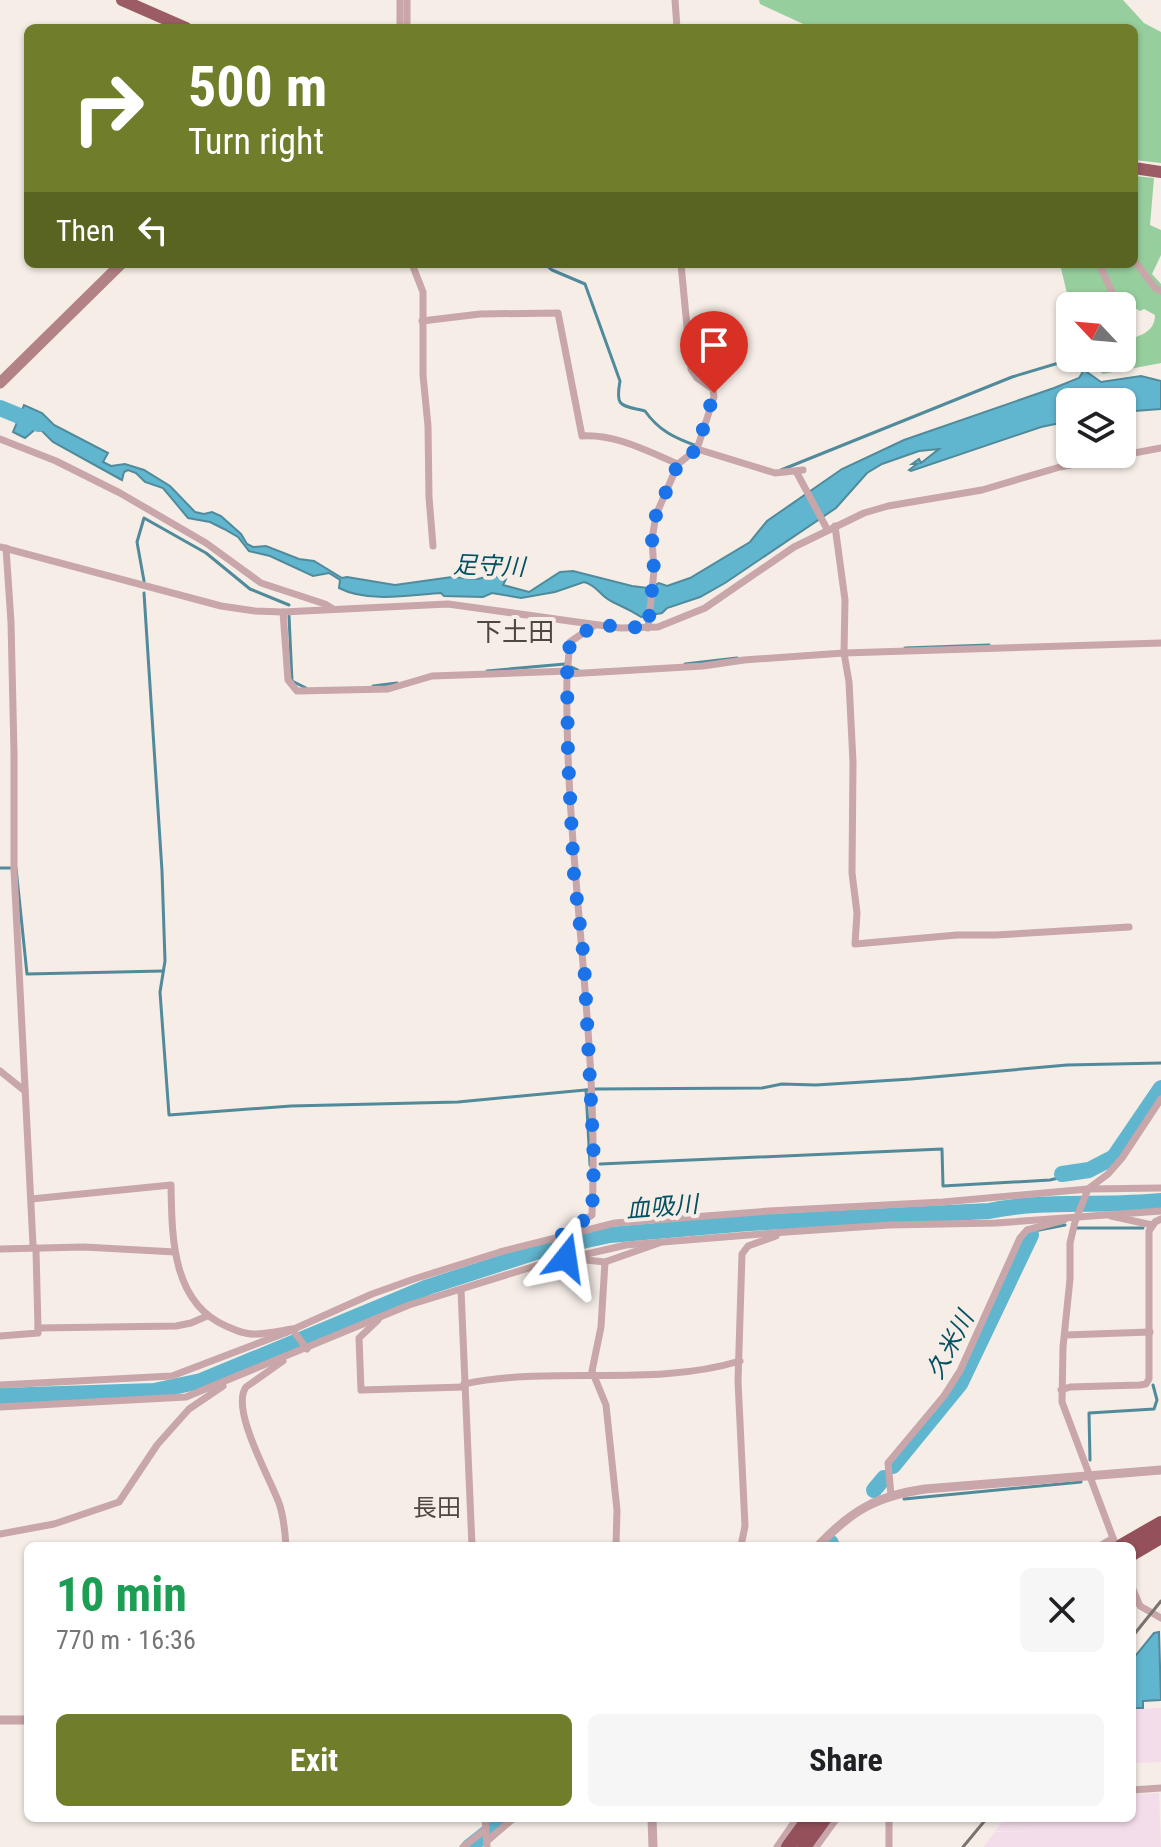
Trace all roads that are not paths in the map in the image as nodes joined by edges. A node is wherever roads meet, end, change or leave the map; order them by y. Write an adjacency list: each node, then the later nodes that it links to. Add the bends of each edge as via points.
1 (400, 0): 6 (street)
2 (407, 0): 7 (street)
3 (675, 0): 8 (street)
4 (124, 1): 5 (highway)
5 (177, 24)
6 (400, 24)
7 (407, 24)
8 (677, 24)
9 (1138, 169): 10 (highway)
10 (1161, 172)
11 (1138, 265): 16 (street)
12 (117, 268): 19 (main road)
13 (414, 268): 18 (street, via 423,292)
14 (681, 268): 21 (street, via 691,369 714,393)
15 (1101, 268): 17 (street)
16 (1161, 291)
17 (1112, 292)
18 (422, 321): 23 (street, via 558,313 582,436 602,435); 25 (street)
19 (0, 383)
20 (0, 439): 27 (street, via 120,493 206,543 261,583)
21 (698, 447): 23 (street); 24 (street, via 775,473 799,473)
22 (1161, 448): 24 (street, via 888,506)
23 (678, 464): 30 (street, via 656,515)
24 (829, 527): 30 (street, via 705,608 671,623); 32 (street, via 845,600)
25 (433, 546)
26 (3, 548): 28 (street, via 221,606); 36 (street, via 11,622 14,870)
27 (333, 609): 28 (street); 29 (street, via 448,604)
28 (283, 612): 33 (street, via 288,680 297,691 388,689 432,676)
29 (595, 625): 30 (street); 33 (street, via 570,642)
30 (648, 626)
31 (1161, 643): 32 (street)
32 (844, 651): 33 (street, via 703,666); 34 (street, via 853,762 855,944)
33 (568, 670): 47 (street, via 574,875 584,960 594,1162 592,1215)
34 (1129, 927)
35 (0, 1071): 36 (street)
36 (25, 1091): 40 (street)
37 (1161, 1099): 39 (street, via 1122,1158)
38 (1161, 1188): 39 (street)
39 (1087, 1191): 42 (street); 47 (street, via 615,1223)
40 (31, 1199): 50 (street); 51 (street, via 171,1185)
41 (1161, 1211): 43 (street)
42 (1078, 1214): 43 (street); 46 (street); 61 (street, via 1070,1243); 74 (street, via 1027,1230 1020,1238 960,1371 888,1463)
43 (1105, 1214): 45 (street)
44 (1161, 1219): 45 (street)
45 (1152, 1225): 59 (street)
46 (786, 1232): 48 (street); 65 (street, via 748,1246 742,1254)
47 (561, 1238): 52 (street); 58 (street, via 414,1279)
48 (659, 1243): 52 (street); 53 (street)
49 (0, 1249): 50 (street)
50 (36, 1250): 51 (street); 57 (street)
51 (175, 1252): 55 (street, via 185,1284)
52 (567, 1257): 53 (street); 54 (street)
53 (605, 1262): 66 (street)
54 (461, 1290): 56 (street); 69 (street)
55 (207, 1316): 57 (street, via 176,1326); 58 (street, via 254,1335)
56 (382, 1317): 63 (street); 69 (street, via 359,1338 361,1390)
57 (38, 1328): 62 (street, via 38,1333)
58 (292, 1330): 63 (street); 68 (street, via 172,1376)
59 (1150, 1333): 60 (street); 61 (street); 70 (street, via 1146,1384)
60 (1161, 1334)
61 (1065, 1335): 70 (street)
62 (0, 1336)
63 (305, 1347): 64 (street)
64 (288, 1357): 67 (street); 78 (street, via 242,1392 244,1418 281,1508)
65 (740, 1361): 66 (street, via 676,1374); 81 (street)
66 (593, 1376): 69 (street, via 499,1379); 80 (street, via 606,1405)
67 (231, 1380): 71 (street, via 176,1399); 76 (street, via 189,1409 113,1506)
68 (0, 1385)
69 (464, 1386): 79 (street)
70 (1061, 1390): 73 (street, via 1067,1421)
71 (0, 1407)
72 (1161, 1470): 73 (street)
73 (1089, 1475): 74 (street); 83 (street)
74 (891, 1495): 82 (street, via 849,1516)
75 (1161, 1523): 84 (highway)
76 (0, 1534)
77 (1161, 1537): 85 (highway)
78 (285, 1542)
79 (472, 1542)
80 (616, 1542)
81 (742, 1542)
82 (822, 1542)
83 (1116, 1542)
84 (1118, 1542)
85 (1136, 1552)
86 (1136, 1596): 87 (street, via 1140,1606)
87 (1161, 1618)
88 (0, 1720): 89 (street)
89 (24, 1720)
90 (1161, 1788): 91 (street)
91 (1136, 1790)
92 (508, 1822): 99 (street)
93 (652, 1822): 101 (street)
94 (794, 1822): 102 (street)
95 (806, 1822): 103 (highway)
96 (822, 1822): 104 (highway)
97 (834, 1822): 105 (street)
98 (889, 1822): 106 (street)
99 (486, 1837): 100 (street)
100 (463, 1847)
101 (653, 1847)
102 (777, 1847)
103 (788, 1847)
104 (804, 1847)
105 (816, 1847)
106 (889, 1847)

